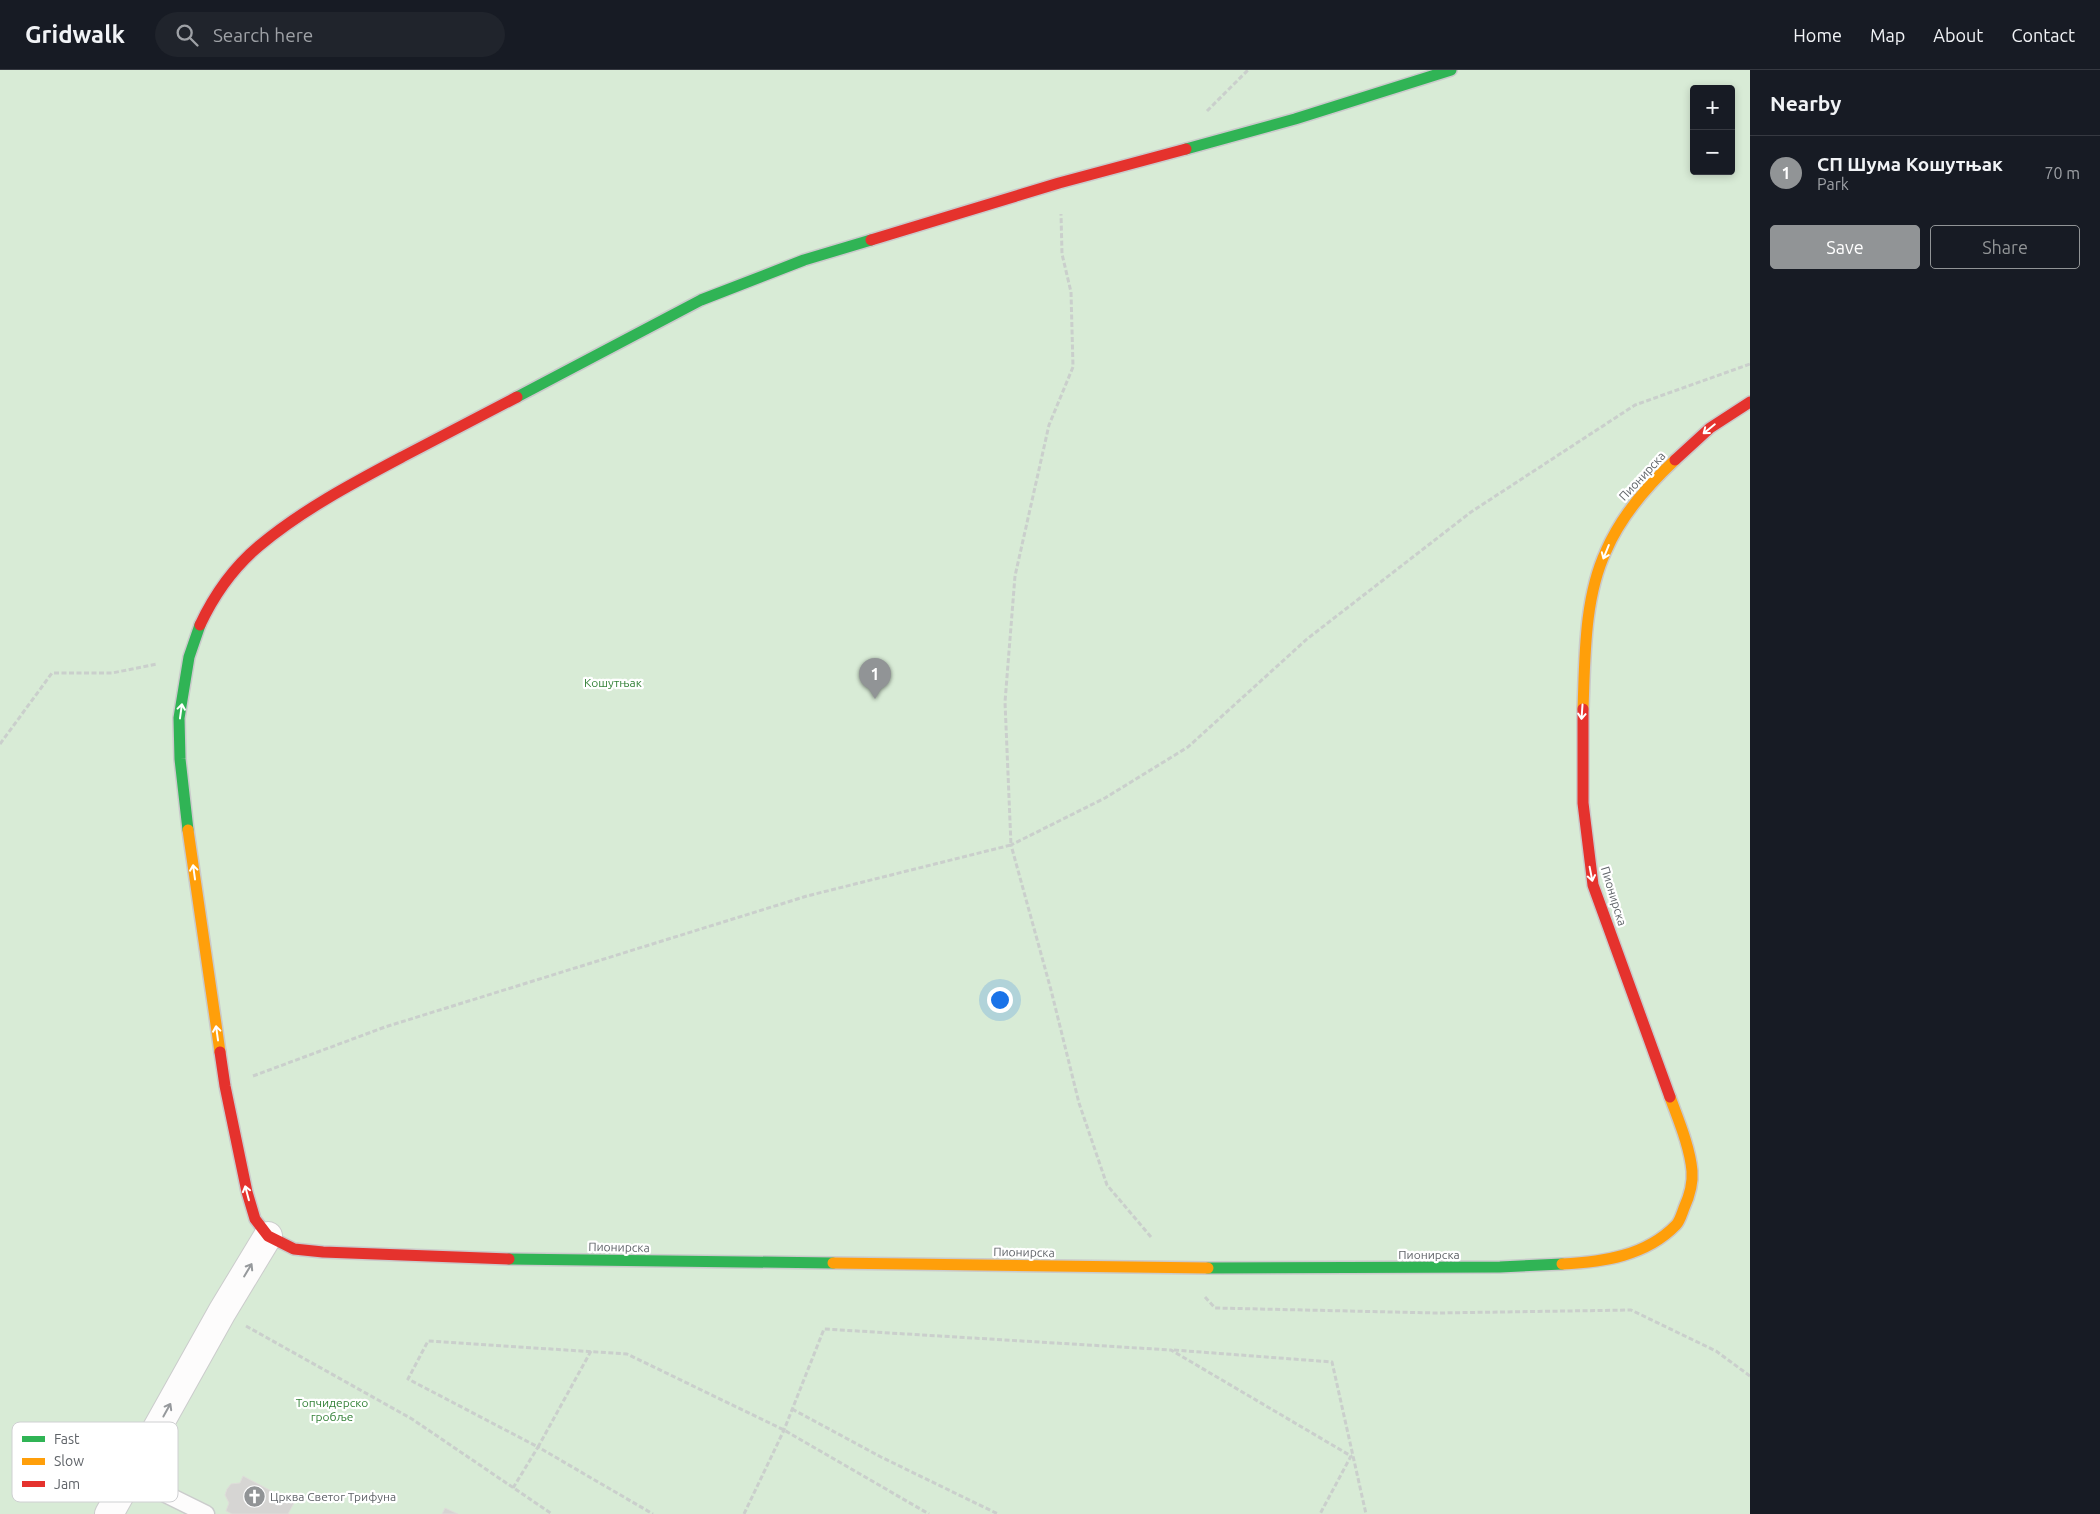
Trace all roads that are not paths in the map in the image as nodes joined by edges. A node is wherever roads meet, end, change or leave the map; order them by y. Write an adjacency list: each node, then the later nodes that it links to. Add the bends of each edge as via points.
1 (1451, 70): 3 (street, one-way to 1, via 255,1219 246,1192 225,1086 180,766 179,718 189,657 197,631 209,606 232,574 259,546 302,514 385,466 701,300 804,260 1059,183 1295,119)
2 (1750, 402): 3 (street, Пионирска, one-way to 3, via 1707,429 1650,484 1628,513 1605,550 1589,619 1580,728 1582,792 1593,885 1681,1126 1692,1171 1689,1198 1677,1224 1635,1252 1612,1259 1500,1267 1177,1268 463,1258 294,1249)
3 (268, 1236): 4 (street, one-way to 3)
4 (160, 1422)
5 (178, 1500): 8 (lane)
6 (116, 1502): 7 (street)
7 (109, 1514)
8 (206, 1514)

